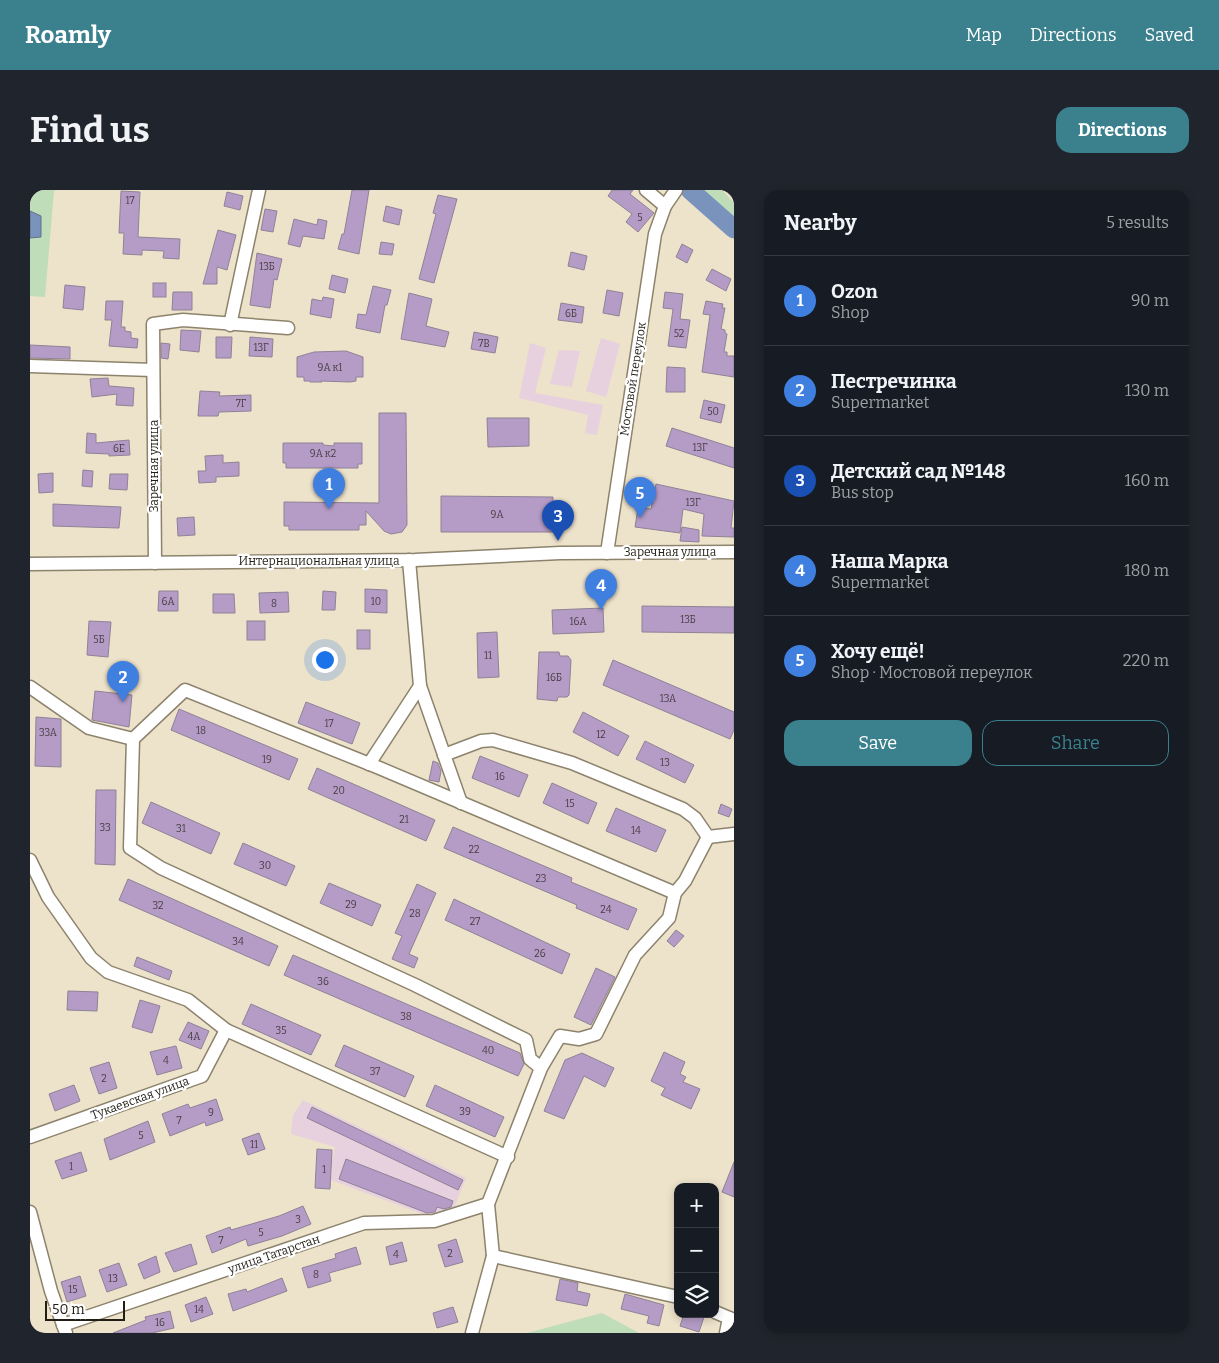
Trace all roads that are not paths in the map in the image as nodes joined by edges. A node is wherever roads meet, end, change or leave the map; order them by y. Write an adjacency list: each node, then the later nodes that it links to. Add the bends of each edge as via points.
1 (259, 190): 5 (street)
2 (646, 190): 4 (street)
3 (676, 190): 4 (street, Мостовой переулок)
4 (665, 206): 9 (street, Мостовой переулок, via 655,234)
5 (230, 325): 6 (street, Заречная улица); 8 (street, Заречная улица, via 183,320 153,324)
6 (288, 328)
7 (30, 366): 8 (street)
8 (153, 370): 12 (street, Заречная улица)
9 (607, 552): 10 (street, Заречная улица); 11 (street, Интернациональная улица)
10 (734, 552)
11 (409, 560): 12 (street, Интернациональная улица); 14 (street)
12 (154, 563): 13 (street, Интернациональная улица)
13 (30, 564)
14 (420, 686): 17 (street); 18 (street)
15 (30, 687): 16 (street, via 89,728)
16 (132, 739): 18 (street, via 185,690); 25 (street, via 130,848 161,868 526,1040 530,1058)
17 (444, 755): 19 (street); 21 (street, via 481,741 493,740 551,755 683,809 695,818)
18 (369, 764): 19 (street)
19 (460, 803): 23 (street)
20 (734, 834): 21 (street)
21 (708, 836): 23 (street, via 685,881)
22 (30, 860): 24 (street, via 48,897 91,958 108,972 188,1000)
23 (675, 893): 25 (street, via 669,918 634,954 596,1034 579,1039 560,1036)
24 (226, 1030): 26 (street, Тукаевская улица, via 202,1076); 27 (street)
25 (541, 1068): 27 (street)
26 (30, 1137)
27 (508, 1156): 28 (street)
28 (488, 1204): 30 (street); 34 (street, улица Татарстан, via 434,1221 364,1223)
29 (30, 1212): 34 (street)
30 (493, 1256): 31 (street); 35 (street)
31 (674, 1297)
32 (719, 1314): 33 (street)
33 (732, 1319): 36 (street)
34 (64, 1329)
35 (472, 1333)
36 (726, 1333)

